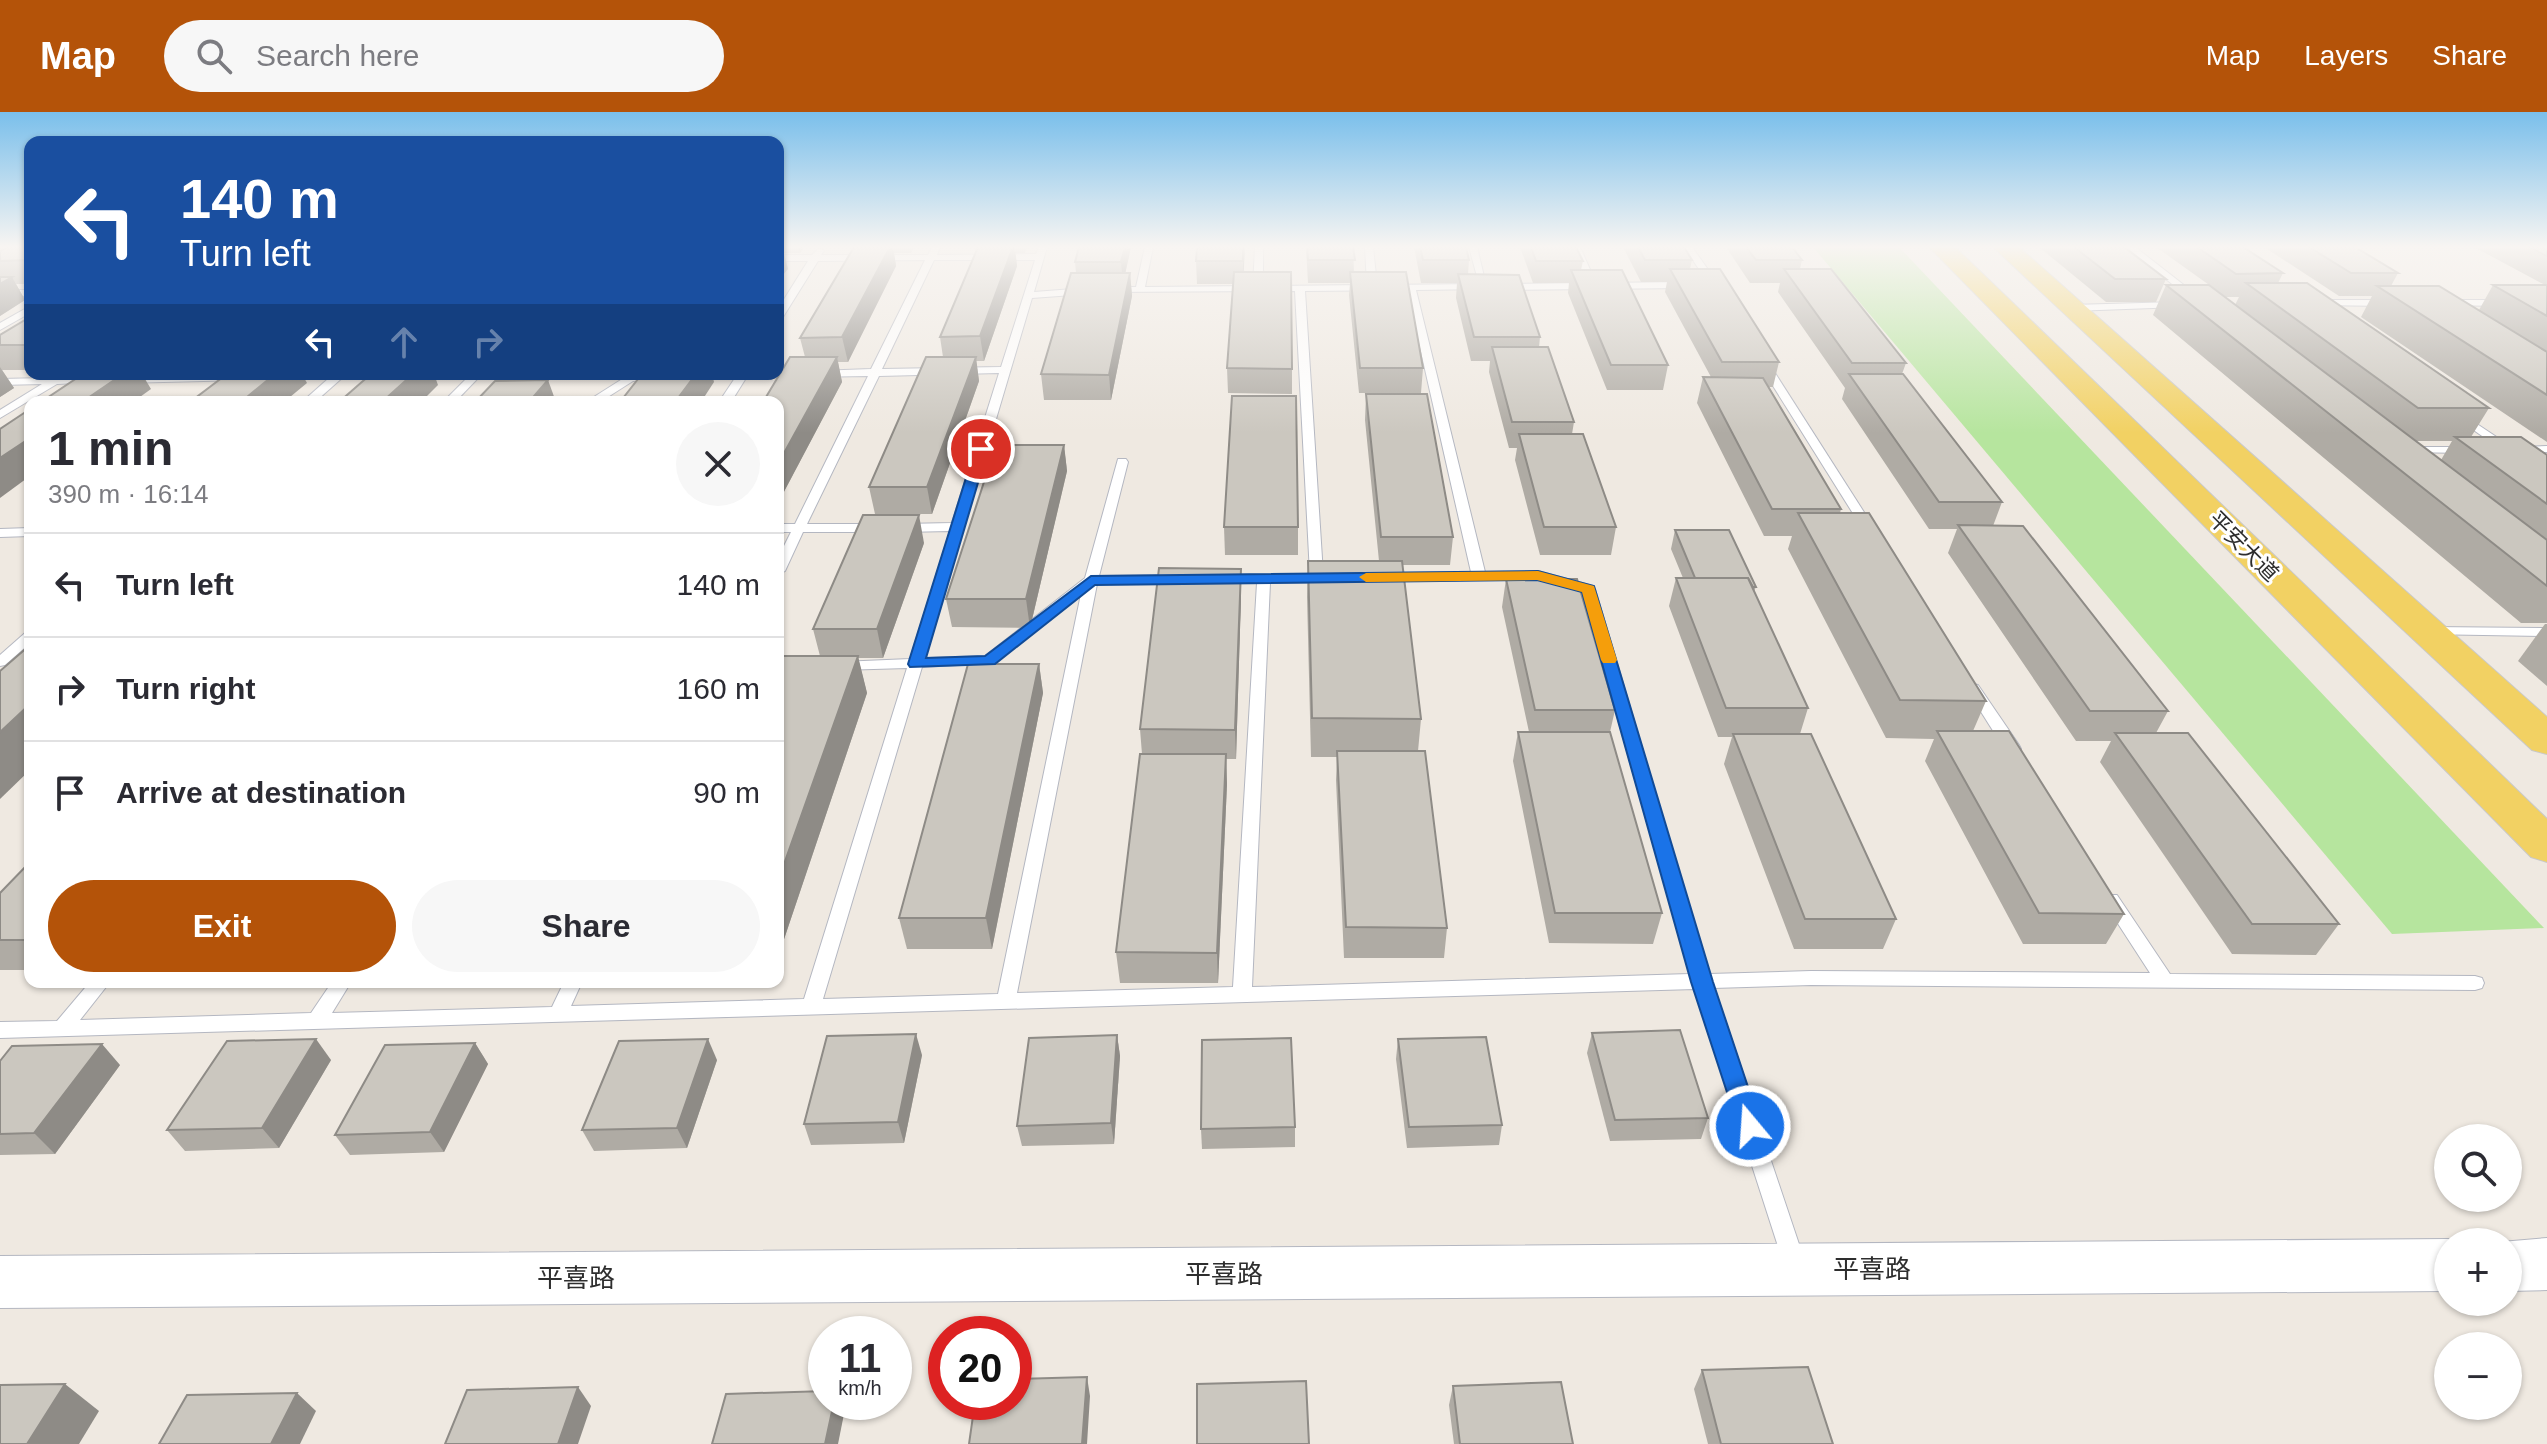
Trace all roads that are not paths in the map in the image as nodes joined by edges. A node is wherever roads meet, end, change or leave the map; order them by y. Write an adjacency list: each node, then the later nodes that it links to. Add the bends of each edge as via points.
1 (906, 309): 13 (lane)
2 (1024, 309): 12 (lane)
3 (1301, 309): 42 (lane)
4 (1416, 309): 40 (lane)
5 (2004, 309): 53 (main road, 平安大道)
6 (2073, 309): 44 (main road)
7 (2307, 309): 9 (lane)
8 (24, 313): 10 (lane)
9 (2312, 313)
10 (0, 327)
11 (1755, 350): 38 (lane)
12 (1005, 370): 13 (lane); 33 (lane)
13 (875, 373): 14 (lane); 35 (lane)
14 (784, 374)
15 (30, 380): 20 (lane)
16 (56, 380): 21 (lane)
17 (333, 380): 22 (lane)
18 (471, 380): 23 (lane)
19 (628, 380): 24 (lane)
20 (0, 382)
21 (30, 396)
22 (315, 396)
23 (455, 396)
24 (602, 396)
25 (24, 400): 27 (lane)
26 (2443, 404): 29 (lane)
27 (0, 415)
28 (2547, 449): 29 (lane)
29 (2508, 450): 30 (lane, via 2394,450); 32 (lane)
30 (2406, 459)
31 (1122, 462): 43 (lane)
32 (2527, 464)
33 (957, 527): 35 (lane); 48 (lane)
34 (784, 528): 35 (lane)
35 (801, 528): 39 (lane)
36 (24, 532): 37 (lane)
37 (0, 533)
38 (1879, 544)
39 (784, 560)
40 (1479, 576): 42 (lane); 56 (lane, via 1538,575 1588,589)
41 (1264, 578): 42 (lane); 43 (lane); 61 (lane)
42 (1317, 578)
43 (1091, 580): 48 (lane, via 989,660); 62 (lane)
44 (2427, 631): 45 (lane); 51 (main road)
45 (2547, 632)
46 (24, 641): 47 (lane)
47 (0, 662)
48 (916, 664): 49 (lane); 63 (lane)
49 (824, 667)
50 (1966, 677): 52 (lane)
51 (2547, 740)
52 (2018, 756)
53 (2547, 846)
54 (2105, 888): 55 (lane)
55 (2165, 981): 56 (lane); 57 (lane)
56 (1702, 982): 61 (lane); 71 (lane)
57 (2475, 983)
58 (96, 988): 67 (lane)
59 (338, 988): 65 (lane)
60 (570, 988): 64 (lane)
61 (1242, 995): 62 (lane)
62 (1006, 1003): 63 (lane)
63 (811, 1008): 64 (lane)
64 (558, 1014): 65 (lane)
65 (318, 1019): 67 (lane)
66 (0, 1030): 67 (lane)
67 (61, 1030)
68 (2547, 1264): 70 (street)
69 (2434, 1265): 71 (street, 平喜路)
70 (2522, 1265)
71 (1797, 1270): 72 (street, 平喜路)
72 (0, 1282)

